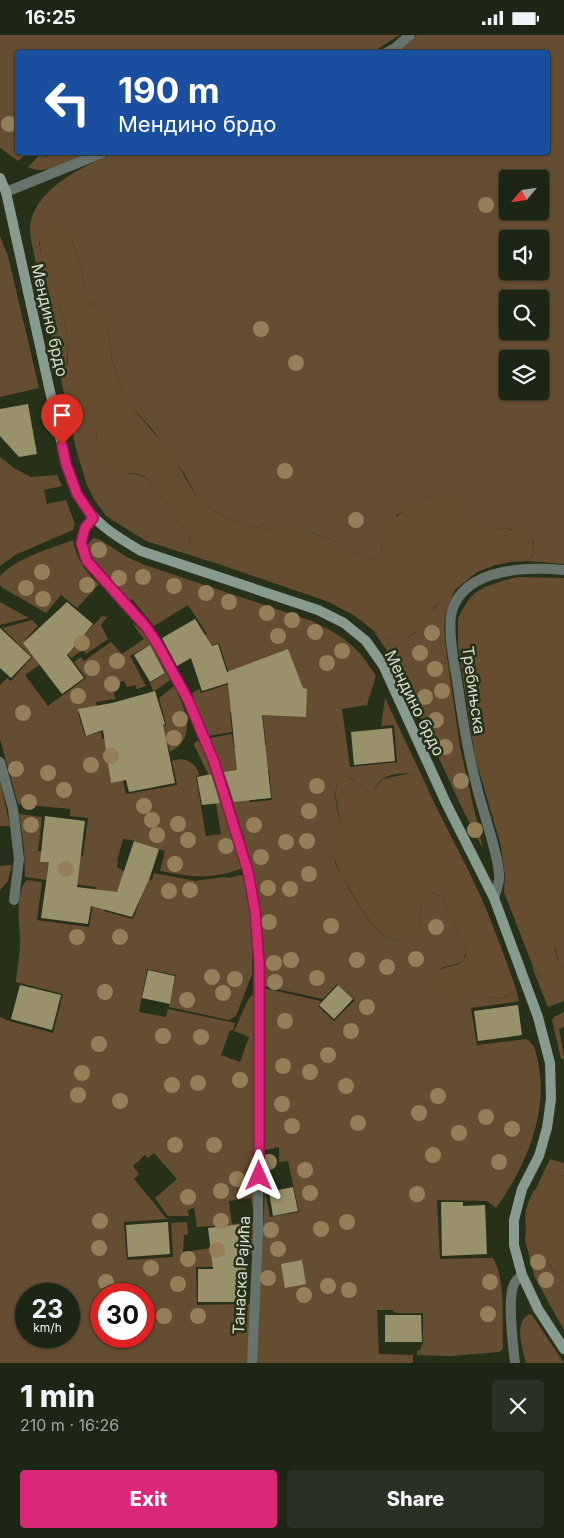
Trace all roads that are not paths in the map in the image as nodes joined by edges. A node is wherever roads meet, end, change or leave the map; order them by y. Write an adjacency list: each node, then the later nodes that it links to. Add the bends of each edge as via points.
1 (410, 35): 2 (street)
2 (391, 50)
3 (97, 155): 5 (street)
4 (0, 178): 5 (street, Мендино брдо)
5 (3, 193): 6 (street, Мендино брдо, via 66,464 77,494)
6 (93, 518): 9 (street, Мендино брдо, via 141,551 318,610 344,623 366,641 383,665); 13 (street, Танаска Рајића, via 85,528 81,543 87,561 146,627 188,700 214,762 248,872 259,962 258,1227)
7 (564, 570): 9 (street, Требињска, via 525,569 479,580 463,592 453,608 450,625 466,741 499,879)
8 (0, 762): 10 (street, via 13,809 19,859)
9 (494, 898): 11 (street, Мендино брдо, via 538,1017 551,1078 547,1128 539,1156 522,1189 514,1220 514,1245)
10 (14, 900)
11 (522, 1275): 12 (street, Мендино брдо, via 538,1309); 14 (street, via 515,1281 512,1293)
12 (564, 1349)
13 (252, 1363)
14 (515, 1363)

